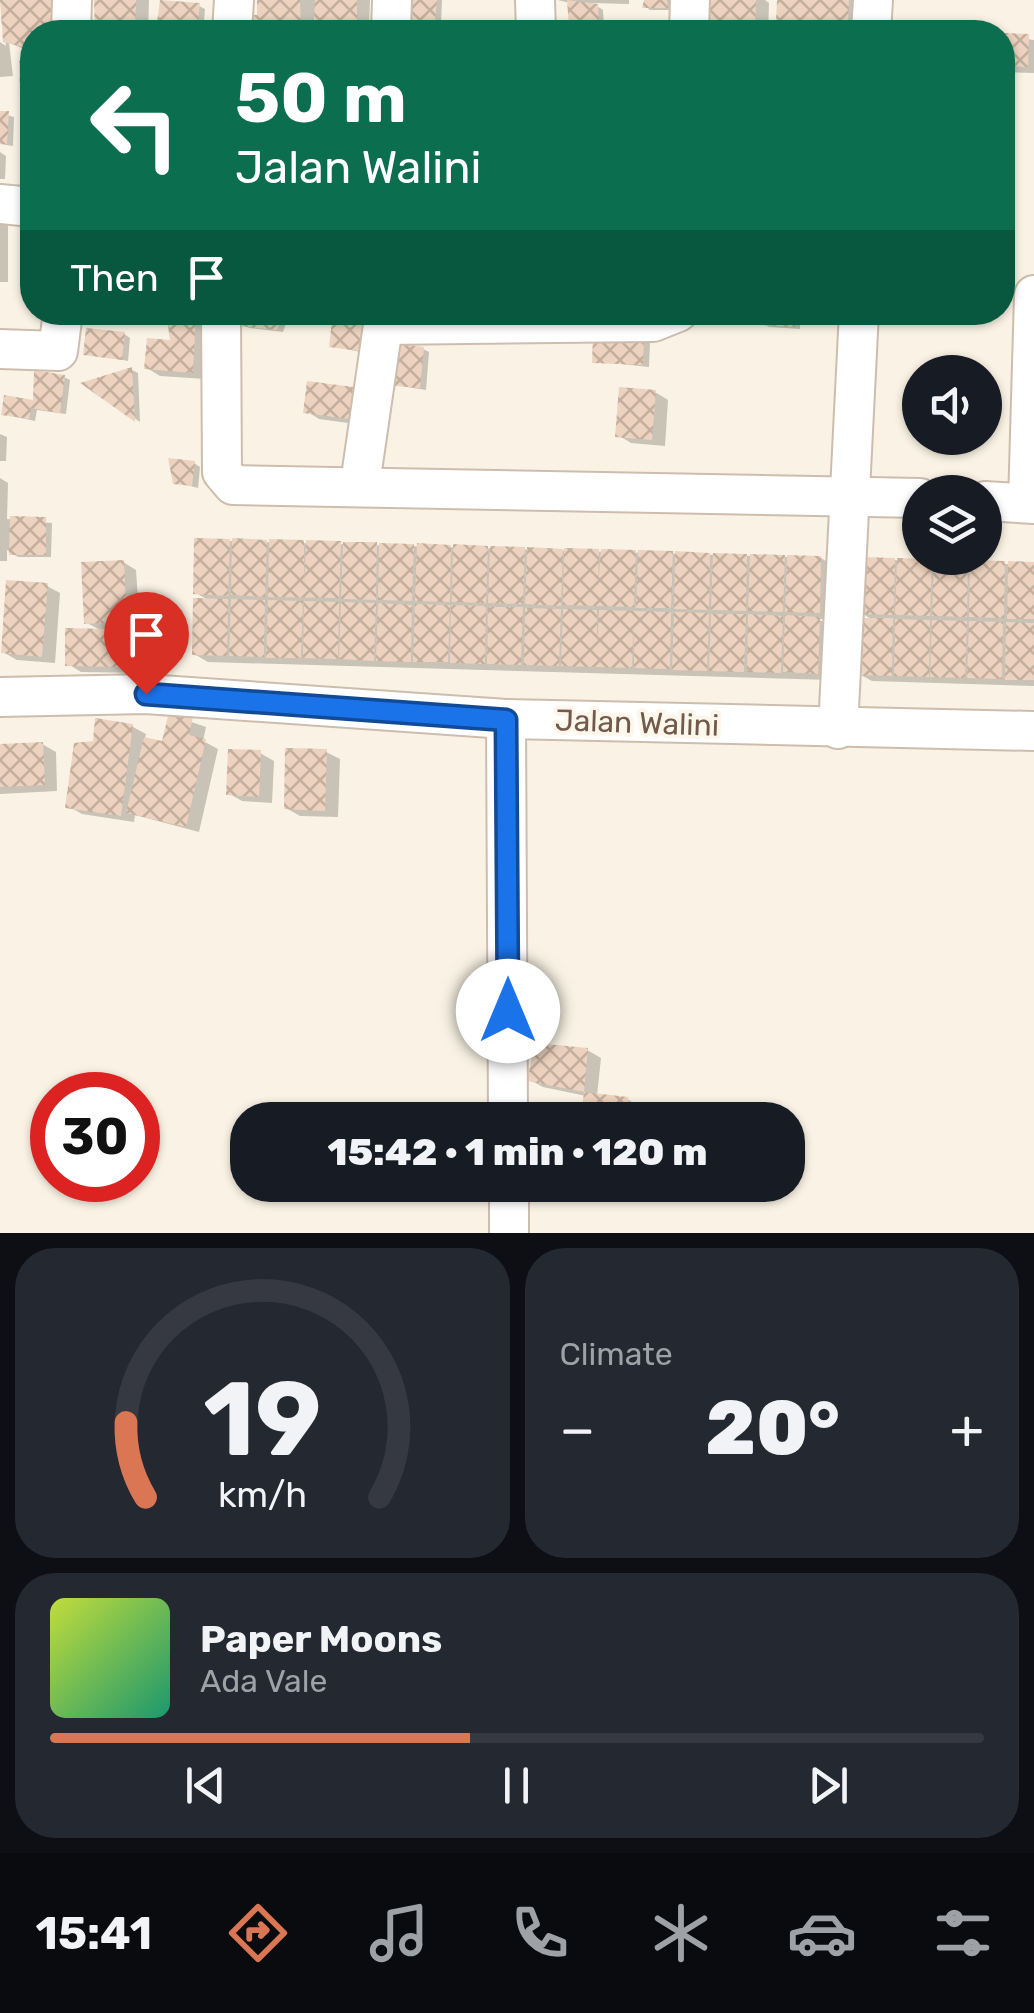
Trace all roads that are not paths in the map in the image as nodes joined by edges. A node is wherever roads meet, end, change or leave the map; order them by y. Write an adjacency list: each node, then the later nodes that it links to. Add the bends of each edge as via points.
1 (1034, 295): 2 (street)
2 (1034, 312): 12 (street)
3 (221, 325): 8 (street, via 226,480)
4 (384, 325): 8 (street)
5 (858, 325): 9 (street)
6 (62, 330): 7 (street, via 53,353)
7 (0, 349)
8 (360, 484): 9 (street)
9 (851, 494): 10 (street); 15 (street)
10 (902, 497)
11 (1002, 502): 12 (street)
12 (1031, 504)
13 (0, 696): 14 (street, Jalan Walini, via 146,694)
14 (506, 720): 15 (street, Jalan Walini); 17 (street)
15 (838, 729): 16 (street, Jalan Walini)
16 (1034, 731)
17 (508, 1102)
18 (508, 1202): 19 (street)
19 (509, 1233)

